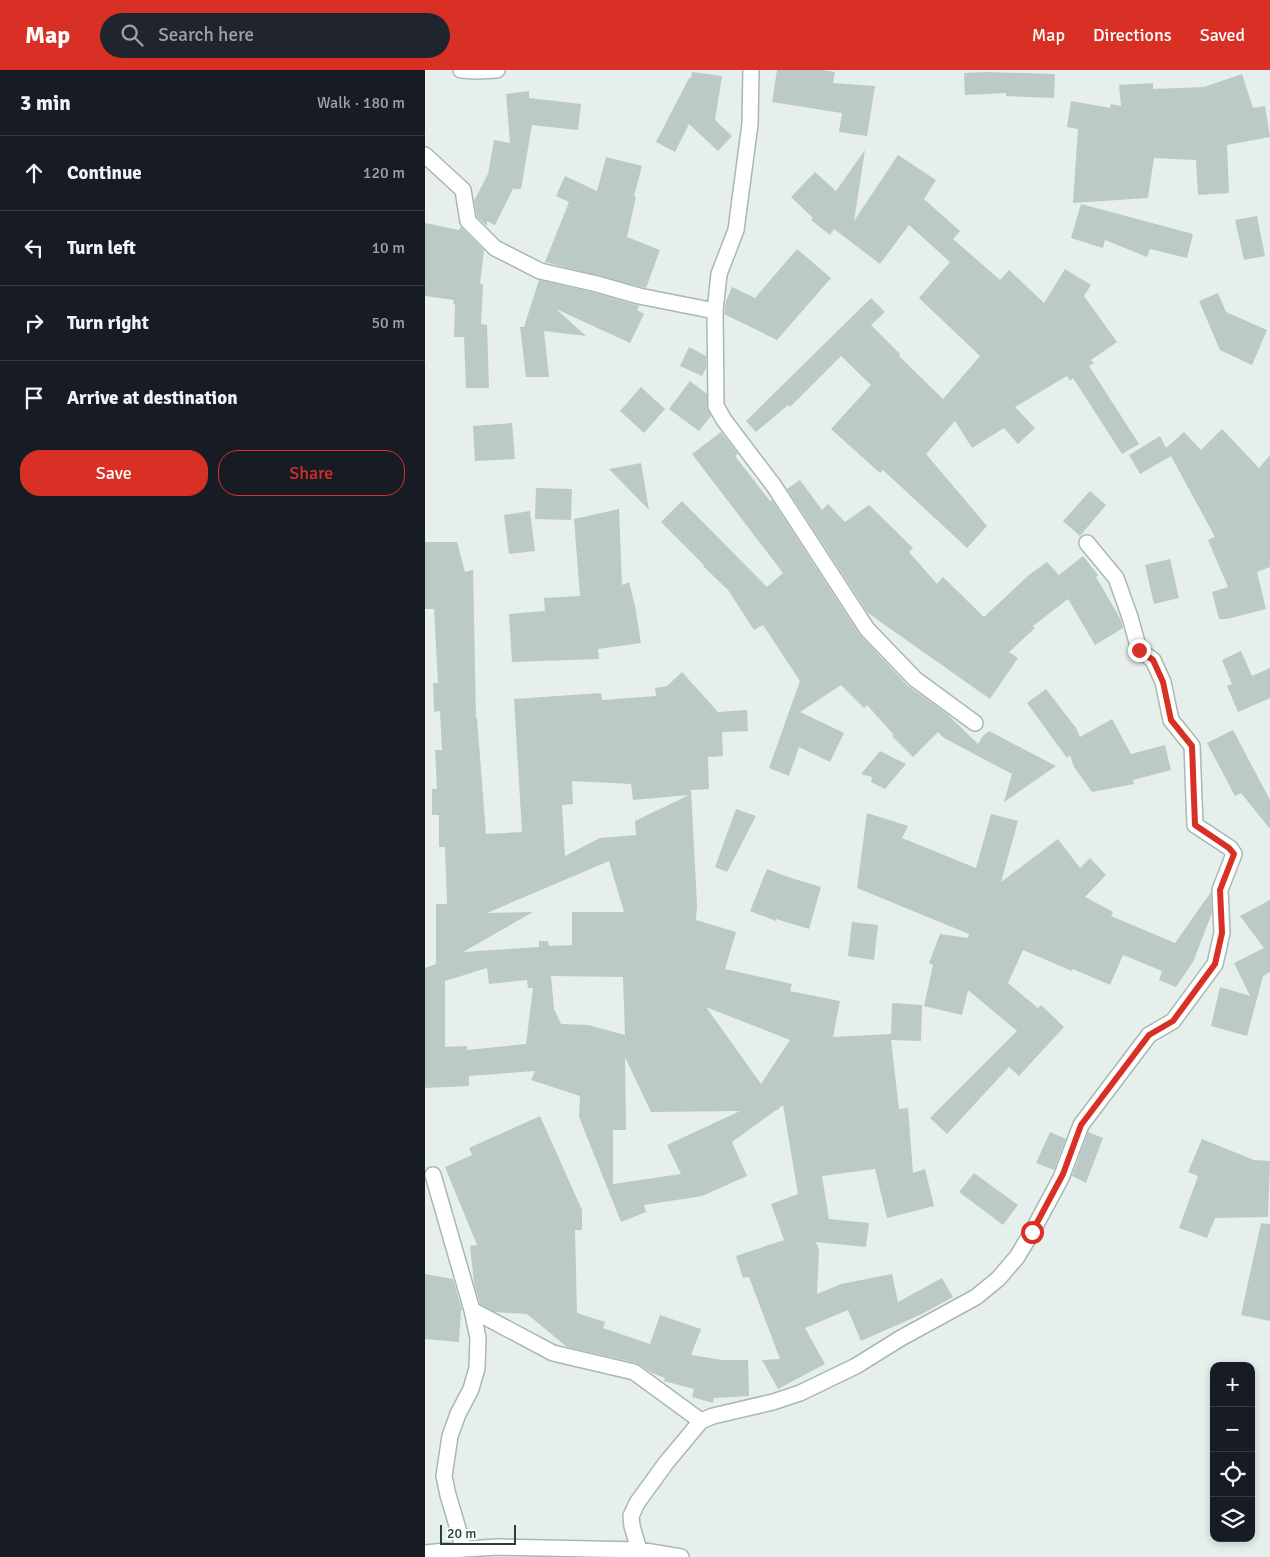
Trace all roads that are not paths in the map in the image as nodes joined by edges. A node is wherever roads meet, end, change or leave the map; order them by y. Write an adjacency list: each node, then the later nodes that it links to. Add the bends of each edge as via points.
1 (461, 70): 2 (street)
2 (497, 70)
3 (751, 70): 5 (street, via 750,124 736,230 719,274)
4 (425, 155): 5 (street, via 463,190 468,221 495,248 540,271)
5 (715, 311): 7 (street, via 716,406 724,420 774,486 867,629 915,679)
6 (1087, 543): 10 (street, via 1116,578 1139,650 1153,660 1163,682 1171,720 1192,746 1195,825 1234,854 1220,890 1222,933 1215,964 1173,1021 1149,1035 1081,1125 1057,1186 1017,1257 998,1279 977,1297 848,1370 800,1393)
7 (975, 723)
8 (433, 1175): 9 (street)
9 (472, 1310): 10 (street, via 553,1353 634,1372); 11 (street, via 478,1338 477,1368 450,1436 443,1476)
10 (701, 1421): 12 (street, via 637,1503 631,1516)
11 (464, 1549): 12 (street); 13 (street)
12 (639, 1550): 14 (street)
13 (425, 1554)
14 (681, 1557)

